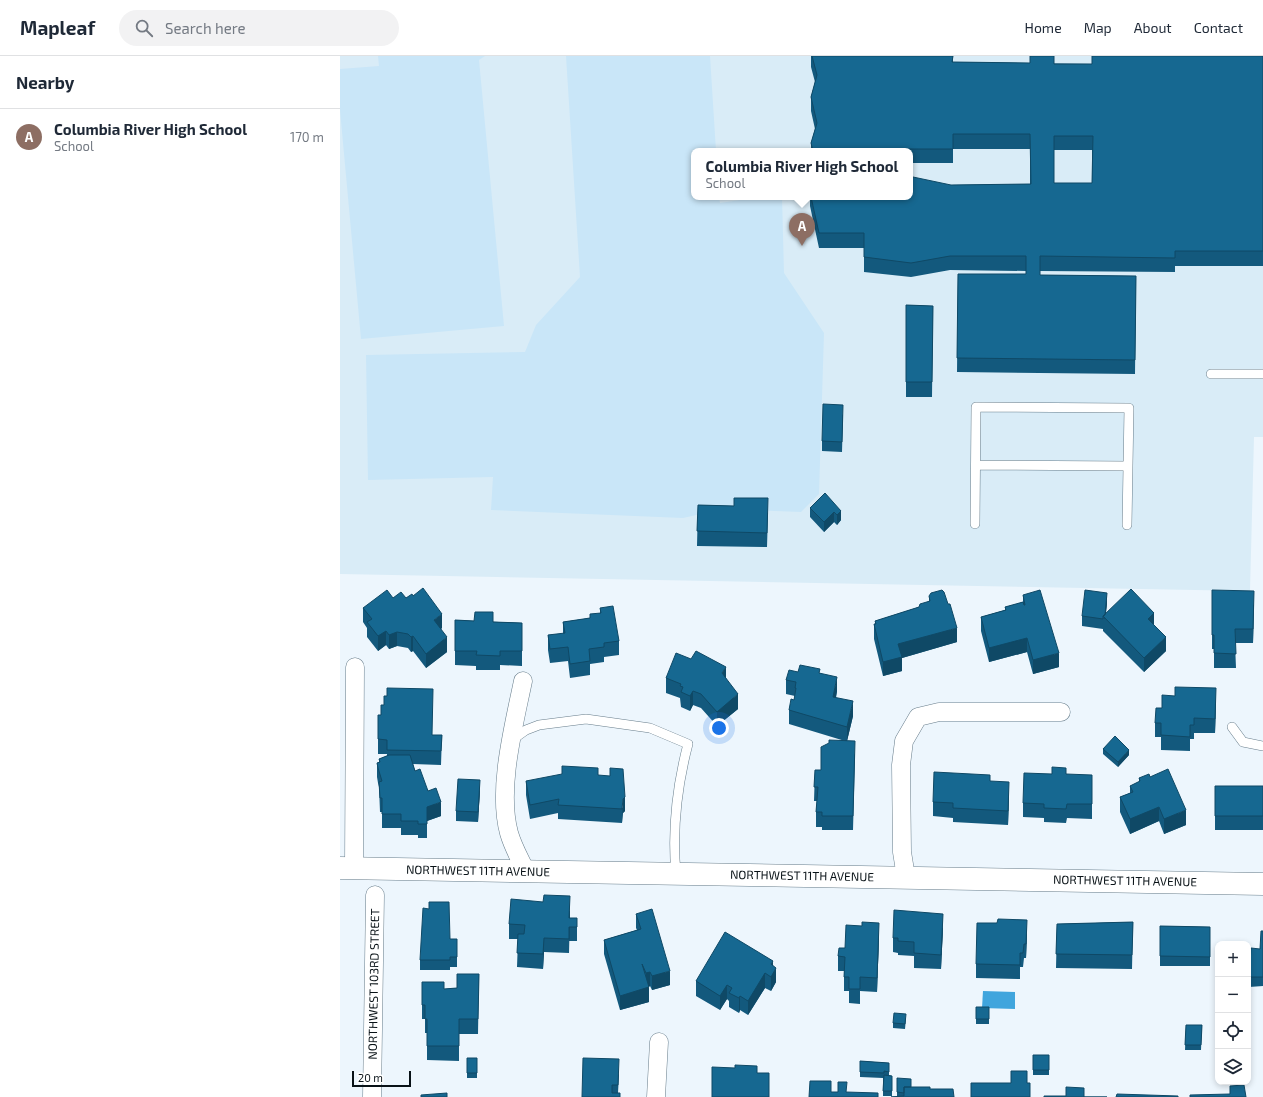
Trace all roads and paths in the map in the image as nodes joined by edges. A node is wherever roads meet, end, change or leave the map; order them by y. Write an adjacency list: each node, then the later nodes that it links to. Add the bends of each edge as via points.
1 (1212, 374): 2 (lane)
2 (1263, 374)
3 (976, 465): 4 (lane); 4 (lane, via 976,407 1129,408); 5 (lane)
4 (1128, 466): 6 (lane)
5 (975, 524)
6 (1128, 526)
7 (355, 666): 13 (street)
8 (523, 681): 11 (street)
9 (1061, 712): 16 (street, via 939,712 918,717 904,741 901,765 902,852)
10 (1232, 727): 12 (lane, via 1243,742)
11 (512, 740): 14 (street, via 508,758 506,818 513,844); 15 (lane, via 539,725 586,719 650,728 688,744 679,776 674,851)
12 (1263, 746)
13 (347, 868): 14 (street, NORTHWEST 11TH AVENUE)
14 (526, 872): 15 (street, NORTHWEST 11TH AVENUE)
15 (676, 874): 16 (street, NORTHWEST 11TH AVENUE)
16 (906, 877): 17 (street, NORTHWEST 11TH AVENUE)
17 (1263, 884)
18 (375, 895): 20 (street, NORTHWEST 103RD STREET)
19 (659, 1042): 21 (street)
20 (372, 1097)
21 (656, 1097)

